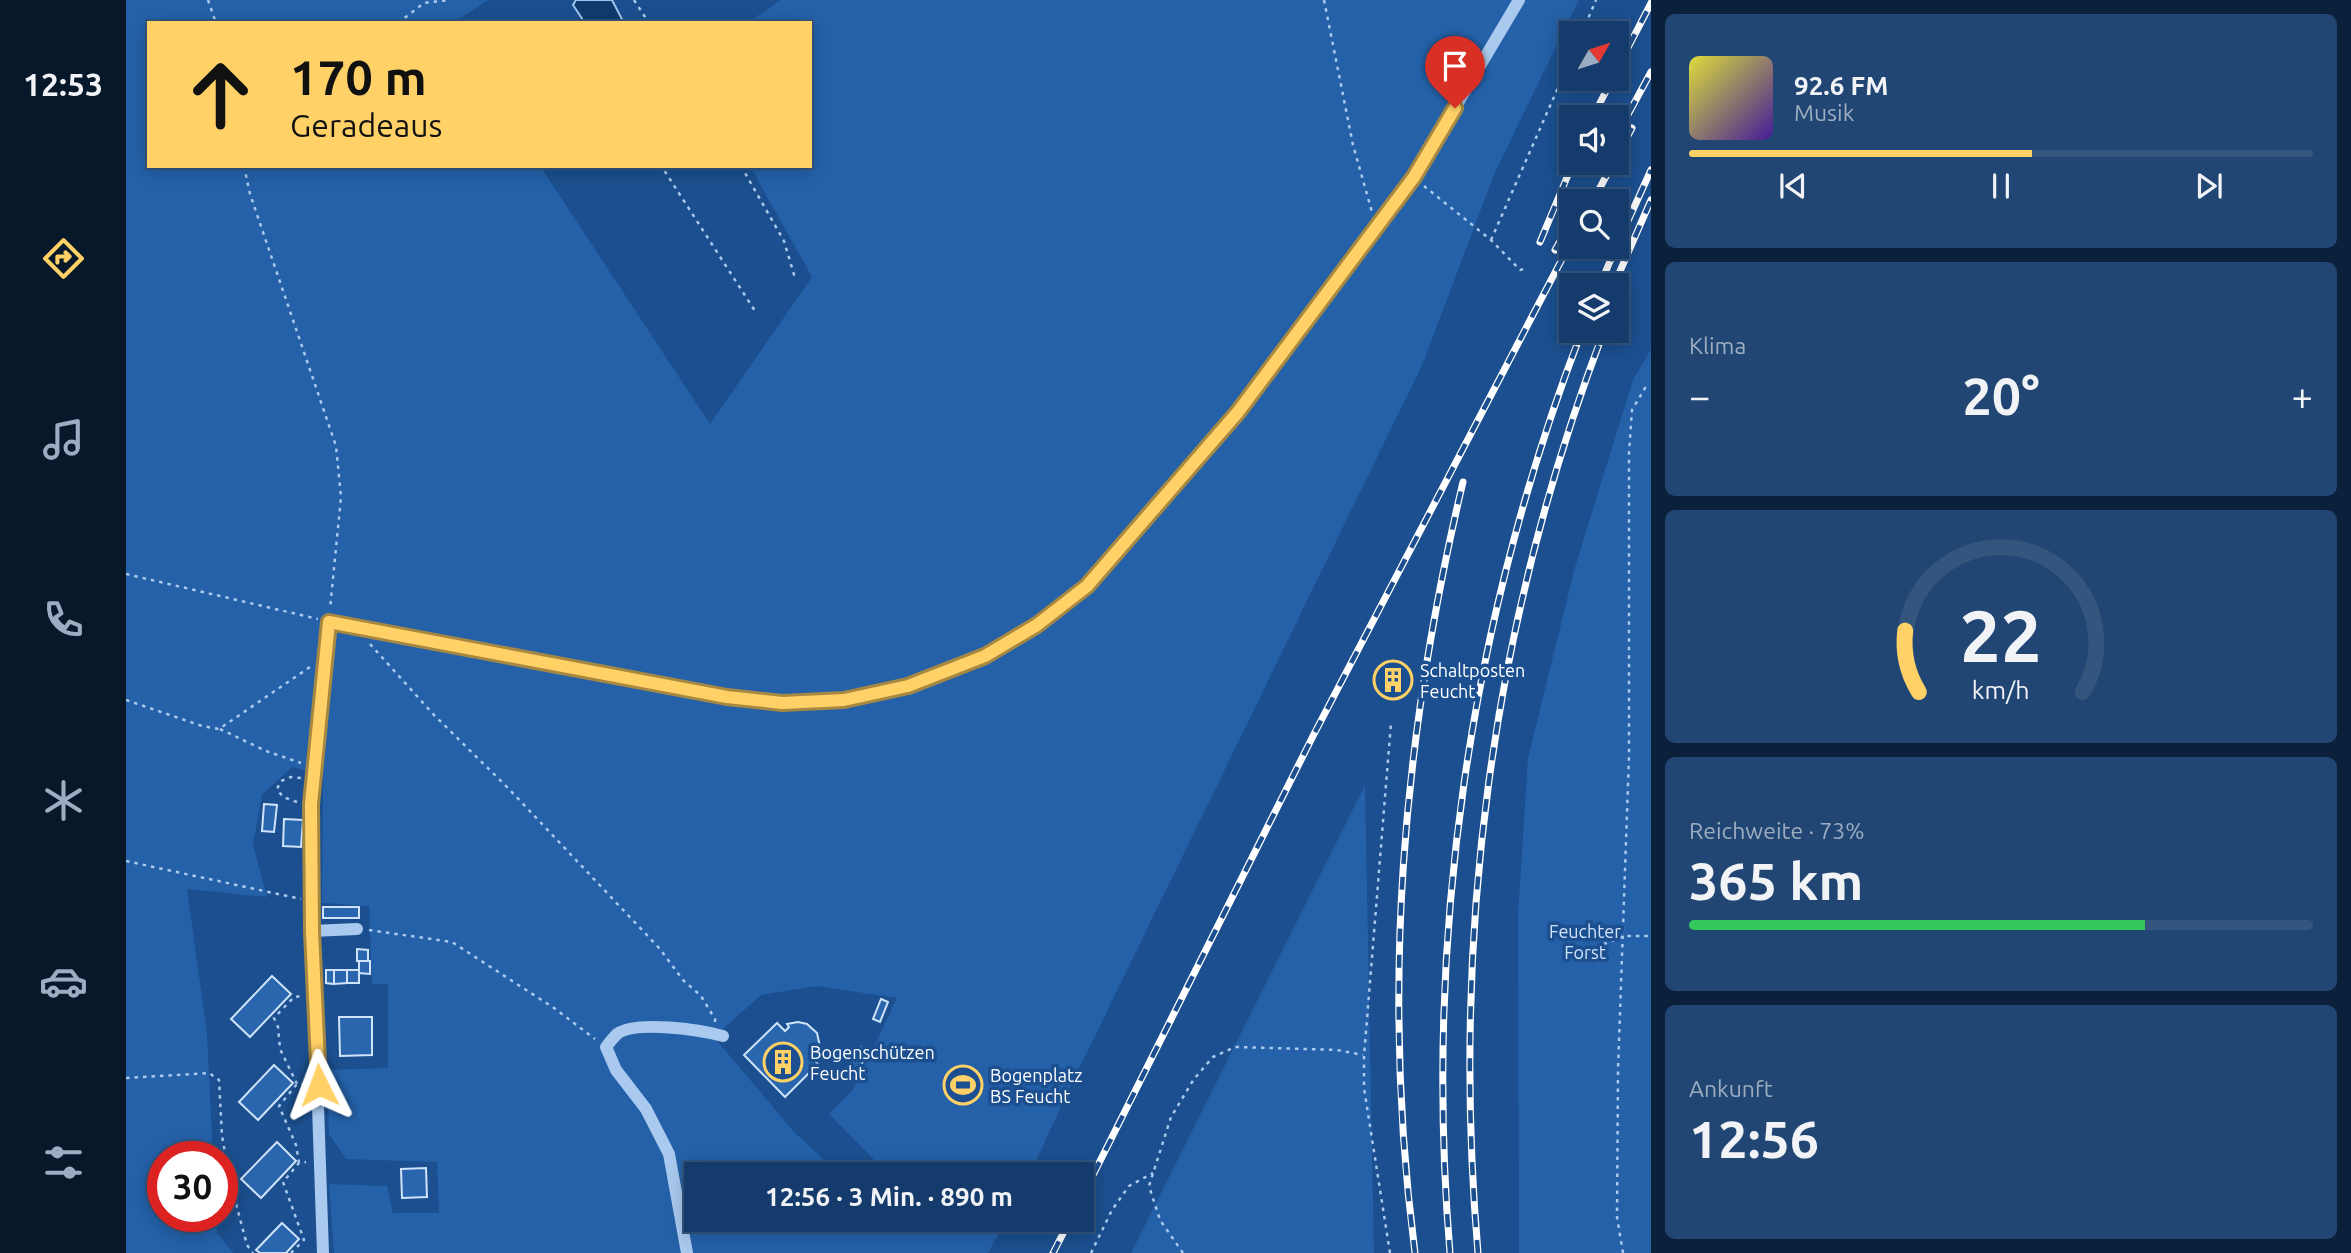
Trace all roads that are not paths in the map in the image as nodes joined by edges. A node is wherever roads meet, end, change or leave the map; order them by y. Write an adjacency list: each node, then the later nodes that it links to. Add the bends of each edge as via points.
1 (1519, 0): 3 (street, via 1414,177 1238,412 1087,586 1037,625 985,656 908,686 844,700 782,703 727,697 329,622 311,804)
2 (357, 929): 3 (street)
3 (312, 931): 5 (street)
4 (718, 1034): 6 (street, via 650,1027 619,1032 606,1047 615,1070 646,1109 669,1154)
5 (323, 1253)
6 (687, 1253)

